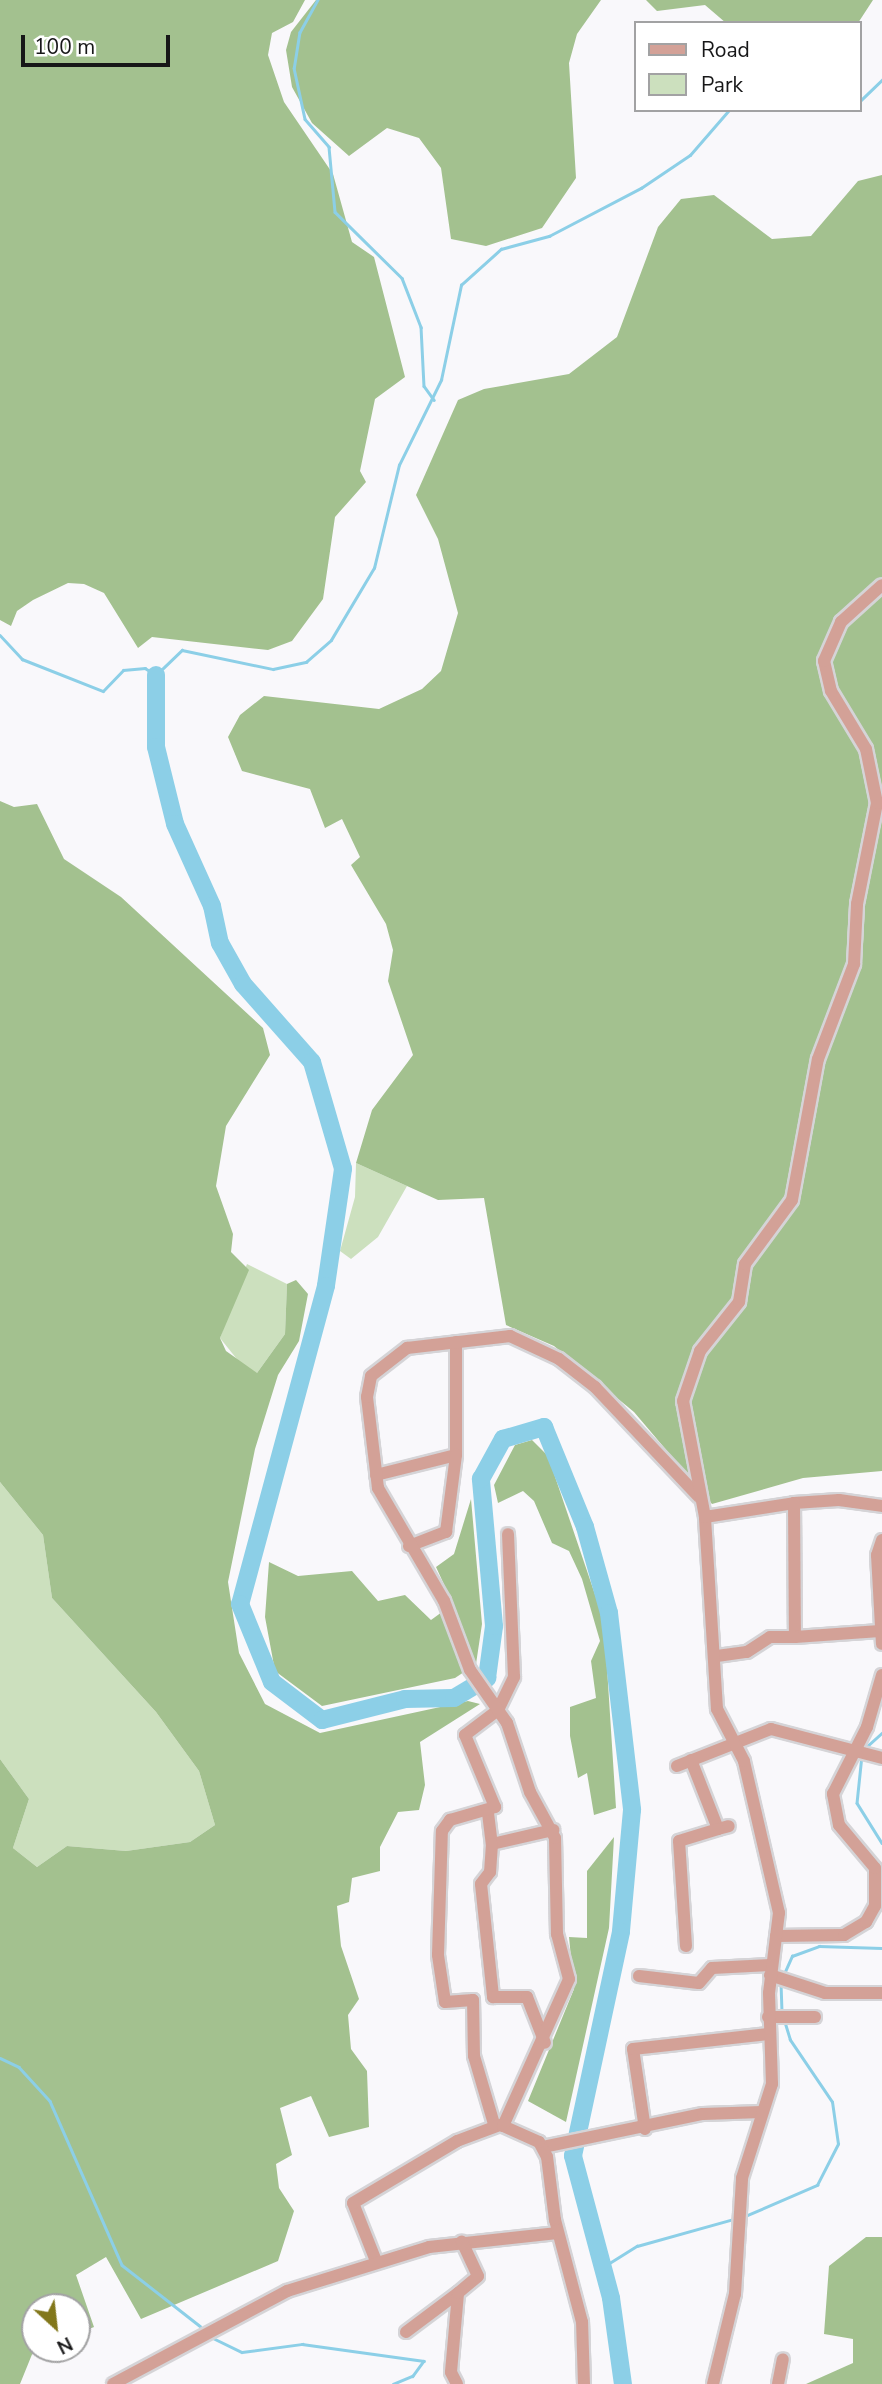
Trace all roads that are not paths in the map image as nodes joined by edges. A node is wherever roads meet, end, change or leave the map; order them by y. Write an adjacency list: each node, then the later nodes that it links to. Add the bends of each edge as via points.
1 (882, 584): 5 (street, via 841,622 824,660 831,691 866,749 877,803 859,895 854,964 818,1059 792,1199 745,1264 732,1315 700,1351 685,1387)
2 (456, 1342): 3 (street); 4 (street, via 407,1348 377,1366 367,1397); 5 (street, via 510,1336 559,1359 610,1400)
3 (456, 1455): 4 (street); 11 (street, via 446,1532)
4 (376, 1475): 11 (street)
5 (699, 1497): 8 (street)
6 (794, 1503): 7 (street, via 839,1500); 8 (street); 12 (street)
7 (882, 1506)
8 (705, 1517): 14 (street)
9 (508, 1534): 16 (street, via 516,1669)
10 (882, 1540): 13 (street, via 877,1555)
11 (409, 1546): 16 (street, via 444,1601 470,1670)
12 (795, 1637): 13 (street); 14 (street, via 770,1637 747,1652)
13 (881, 1637)
14 (717, 1656): 17 (street, via 717,1709)
15 (882, 1675): 18 (street)
16 (498, 1710): 22 (street, via 465,1735 494,1797); 23 (street, via 530,1792)
17 (731, 1740): 18 (street, via 760,1730 787,1731); 20 (street); 25 (street, via 744,1761 774,1867)
18 (858, 1756): 19 (street); 25 (street, via 836,1778 834,1806 838,1825 875,1868 875,1906 866,1922 844,1935)
19 (882, 1758)
20 (691, 1759): 21 (street); 26 (street, via 724,1828 678,1842)
21 (677, 1766)
22 (488, 1812): 24 (street); 31 (street, via 450,1820 442,1831 443,1992 447,2004)
23 (553, 1830): 24 (street); 35 (street, via 556,1934 569,1979)
24 (492, 1844): 30 (street, via 490,1872 481,1884)
25 (776, 1936): 27 (street)
26 (686, 1946)
27 (774, 1974): 28 (street, via 712,1968 699,1983); 29 (street, via 825,1993); 32 (street)
28 (639, 1976)
29 (882, 1993)
30 (493, 1997): 31 (street); 35 (street, via 527,1997)
31 (473, 2000): 37 (street, via 474,2056)
32 (777, 2017): 33 (street); 34 (street)
33 (815, 2017)
34 (768, 2034): 36 (street, via 772,2084); 38 (street, via 633,2049)
35 (545, 2043): 37 (street)
36 (762, 2112): 38 (street, via 715,2112); 49 (street, via 747,2151 737,2213 735,2294)
37 (499, 2125): 39 (street); 42 (street, via 353,2203)
38 (645, 2129): 39 (street)
39 (549, 2145): 40 (street)
40 (558, 2233): 41 (street); 48 (street, via 582,2322)
41 (462, 2242): 42 (street); 43 (street, via 478,2276)
42 (376, 2261): 46 (street, via 270,2298)
43 (458, 2293): 44 (street); 47 (street, via 451,2372)
44 (406, 2332)
45 (783, 2359): 50 (street)
46 (113, 2384)
47 (457, 2384)
48 (584, 2384)
49 (713, 2384)
50 (778, 2384)

